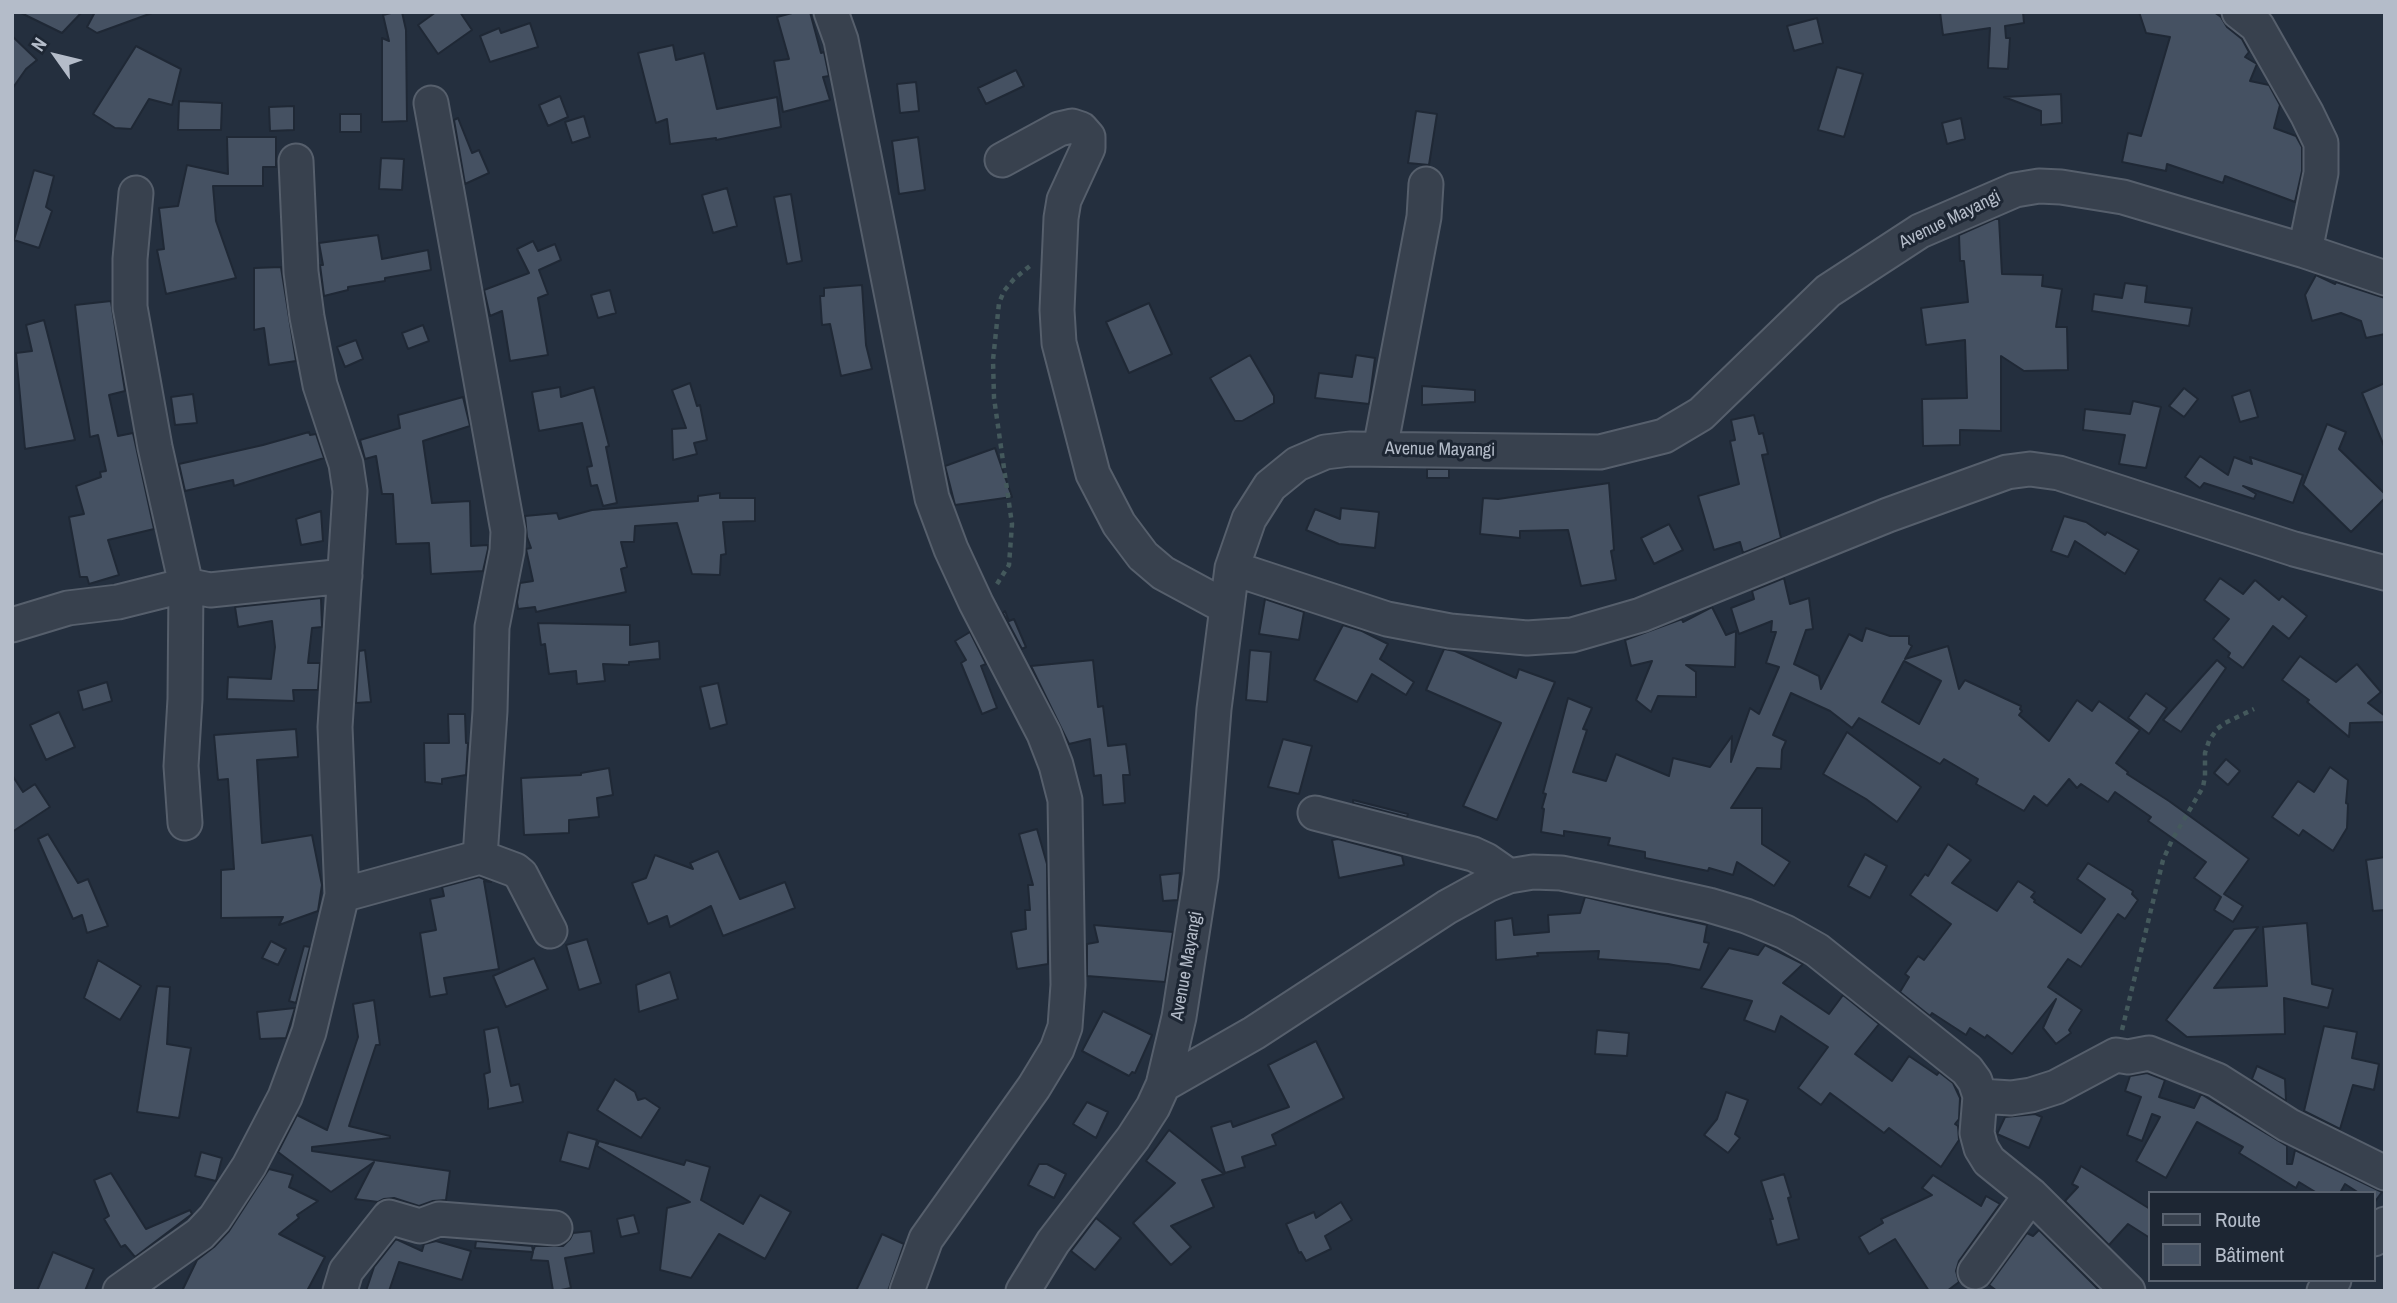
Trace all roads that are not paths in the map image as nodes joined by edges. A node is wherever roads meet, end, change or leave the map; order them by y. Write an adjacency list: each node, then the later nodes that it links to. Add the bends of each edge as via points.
1 (831, 12): 31 (street, via 841,40 932,498 976,603 1044,734 1065,800 1065,1027 1034,1087 926,1239)
2 (2239, 12): 8 (street, via 2257,26 2321,143 2321,173)
3 (431, 103): 19 (street, via 508,531 492,627)
4 (1002, 160): 15 (street, via 1059,129 1072,126 1088,136 1088,148 1064,200 1057,310 1059,342 1093,474 1119,524 1143,556 1163,573)
5 (296, 161): 13 (street, via 307,317 320,385 346,464 350,491)
6 (1426, 184): 10 (street, via 1424,216)
7 (136, 192): 14 (street, via 130,307)
8 (2305, 251): 9 (street, Avenue Mayangi); 10 (street, Avenue Mayangi, via 2123,197 2061,187 2015,190 1920,231 1828,291 1700,414 1664,436 1600,452)
9 (2385, 278)
10 (1380, 449): 11 (street, Avenue Mayangi, via 1325,453 1297,464 1270,486 1249,519)
11 (1232, 568): 12 (street, via 1412,624 1527,638 1572,635 1641,615 1888,515 2007,472 2030,469 2059,473 2294,549); 15 (street, Avenue Mayangi)
12 (2385, 573)
13 (345, 576): 14 (street, via 210,590); 21 (street, via 335,727)
14 (186, 585): 16 (street, via 118,602 68,608); 18 (street, via 181,766)
15 (1226, 607): 23 (street, Avenue Mayangi, via 1201,876 1179,1017)
16 (12, 625)
17 (1315, 813): 20 (street, via 1473,854)
18 (185, 823)
19 (480, 857): 21 (street); 22 (street, via 521,875)
20 (1509, 876): 23 (street, via 1447,907 1242,1040); 24 (street, via 1561,873 1596,880 1709,905 1785,932 1817,950 1967,1070)
21 (342, 895): 29 (street, via 309,1032 285,1097 249,1166 200,1234)
22 (551, 931)
23 (1163, 1085): 32 (street, Avenue Mayangi, via 1133,1138 1053,1242)
24 (1980, 1096): 25 (street, via 2031,1095 2116,1055 2149,1054 2217,1080 2288,1125); 26 (street, via 1977,1133 1981,1148 1989,1161)
25 (2385, 1173)
26 (2031, 1195): 28 (street); 33 (street)
27 (555, 1228): 30 (street, via 439,1219 420,1226 389,1217 346,1271)
28 (1975, 1272)
29 (121, 1291)
30 (340, 1291)
31 (907, 1291)
32 (1023, 1291)
33 (2128, 1291)

